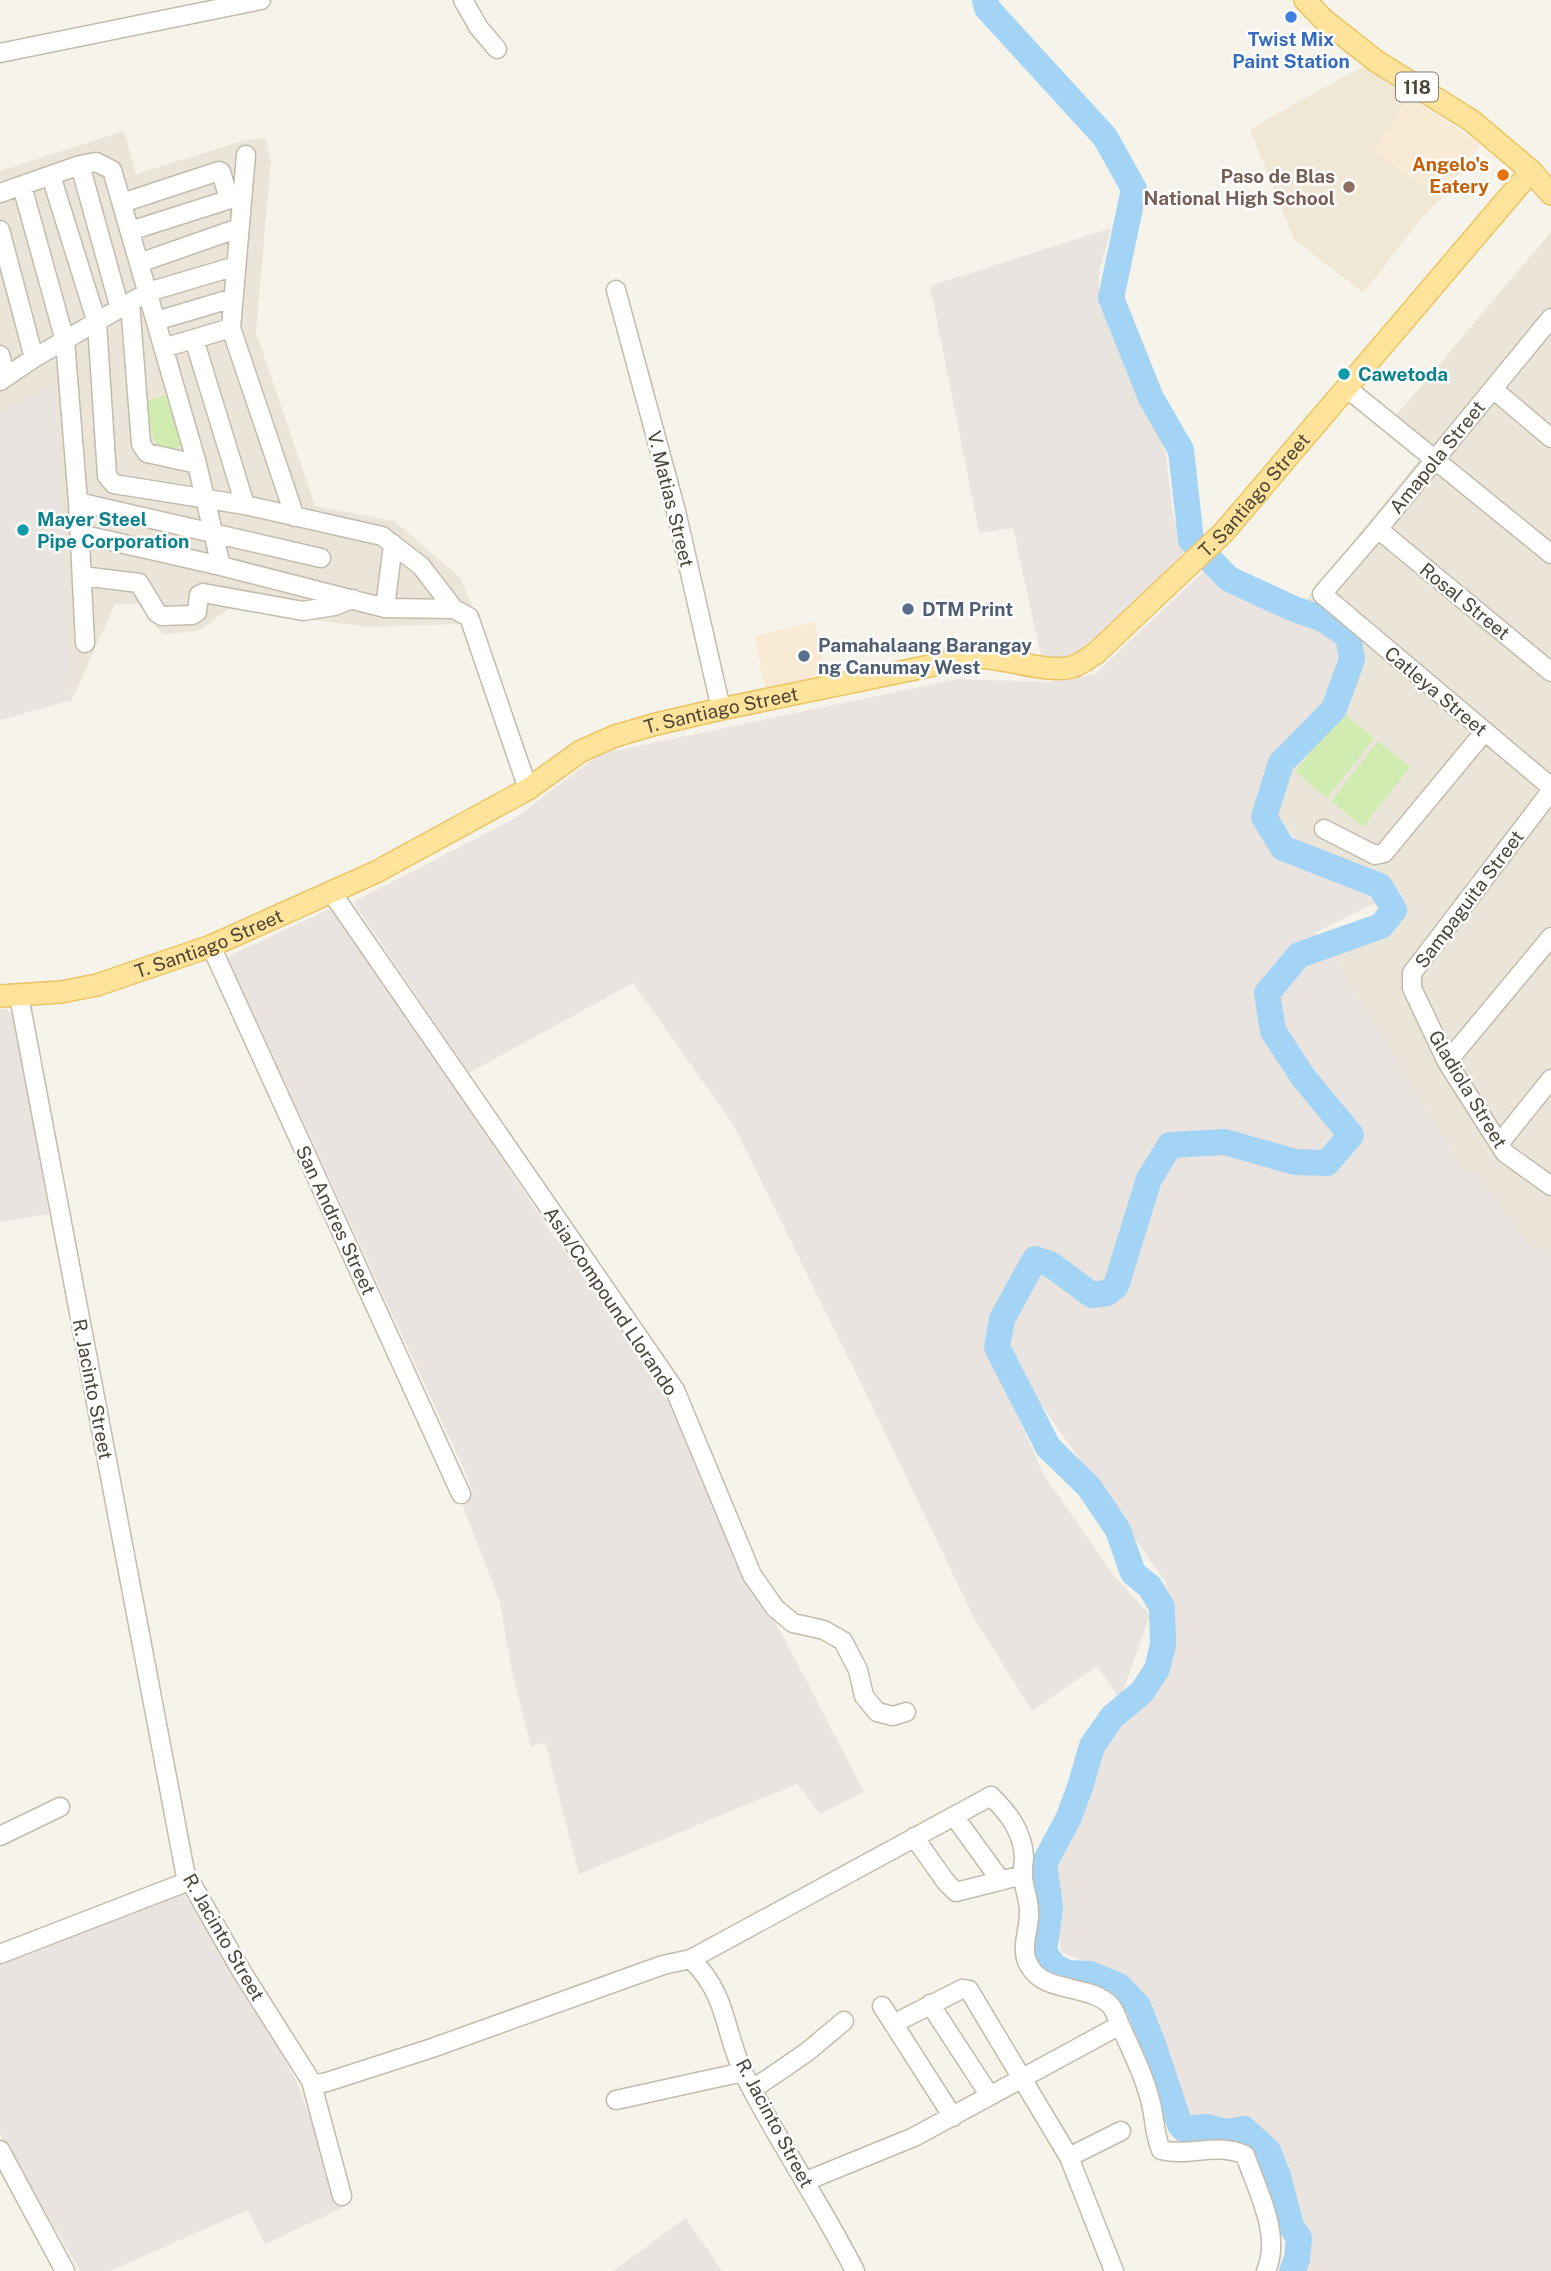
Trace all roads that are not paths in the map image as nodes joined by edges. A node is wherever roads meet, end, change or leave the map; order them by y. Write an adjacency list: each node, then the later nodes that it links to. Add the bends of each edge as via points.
1 (261, 0): 5 (street)
2 (463, 0): 4 (street)
3 (1305, 0): 8 (main road, 118, via 1376,61 1472,121)
4 (497, 49)
5 (0, 53)
6 (246, 155): 13 (street)
7 (80, 165): 9 (street); 14 (street, via 96,162 112,170); 23 (street)
8 (1531, 171): 12 (main road, 118); 34 (main road, T. Santiago Street)
9 (51, 176): 10 (street); 26 (street)
10 (22, 186): 11 (street); 29 (street)
11 (0, 193)
12 (1551, 194)
13 (236, 197): 14 (street, via 219,171); 15 (street); 17 (street)
14 (122, 203): 17 (street)
15 (239, 228): 18 (street); 19 (street)
16 (0, 230): 32 (street)
17 (130, 231): 18 (street)
18 (139, 263): 21 (street)
19 (236, 266): 21 (street); 22 (street)
20 (616, 290): 57 (street, V. Matias Street, via 676,511)
21 (148, 292): 23 (street); 25 (street)
22 (233, 298): 25 (street); 27 (street)
23 (125, 306): 26 (street); 38 (street, via 143,449)
24 (1551, 317): 35 (street, Amapola Street)
25 (156, 321): 30 (street)
26 (97, 323): 29 (street); 39 (street, via 107,475 114,484)
27 (231, 328): 28 (street); 42 (street)
28 (194, 339): 30 (street); 41 (street)
29 (65, 341): 32 (street); 40 (street)
30 (163, 348): 38 (street)
31 (0, 355): 33 (street)
32 (34, 358): 33 (street)
33 (3, 379)
34 (1348, 389): 37 (street); 57 (main road, T. Santiago Street, via 1223,534 1096,653 1070,667 973,657)
35 (1493, 389): 36 (street); 37 (street, Amapola Street)
36 (1551, 438)
37 (1435, 460): 43 (street, Amapola Street); 47 (street)
38 (197, 464): 39 (street)
39 (206, 500): 41 (street); 44 (street)
40 (78, 502): 44 (street); 45 (street)
41 (244, 505): 42 (street)
42 (295, 516): 46 (street, via 382,536)
43 (1378, 529): 51 (street, Amapola Street); 56 (street, Rosal Street)
44 (214, 533): 48 (street); 49 (street)
45 (80, 534): 49 (street); 50 (street)
46 (393, 544): 53 (street); 54 (street, via 421,566)
47 (1551, 554)
48 (321, 558)
49 (221, 565): 52 (street)
50 (82, 576): 52 (street, via 139,583 162,616 192,615 203,593 303,611); 55 (street)
51 (1322, 594): 58 (street, Catleya Street)
52 (353, 599): 53 (street)
53 (385, 608): 54 (street)
54 (454, 609): 59 (street, via 469,617)
55 (85, 643)
56 (1551, 672)
57 (722, 709): 59 (main road, T. Santiago Street, via 615,736 581,751)
58 (1485, 732): 60 (street, Catleya Street); 61 (street, via 1384,853 1374,855)
59 (528, 789): 62 (main road, T. Santiago Street, via 376,873)
60 (1551, 789): 65 (street, Sampaguita Street)
61 (1324, 829)
62 (332, 892): 64 (main road, T. Santiago Street); 72 (street, Asia/Compound Llorando, via 674,1390 752,1575 775,1608 793,1623 824,1629 843,1641 858,1670 864,1696 877,1712 893,1716)
63 (1551, 937): 67 (street)
64 (211, 946): 66 (main road, T. Santiago Street, via 97,985); 71 (street, San Andres Street)
65 (1412, 973): 67 (street, Gladiola Street, via 1412,988)
66 (10, 996): 78 (street, R. Jacinto Street)
67 (1447, 1062): 69 (street, Gladiola Street)
68 (1551, 1079): 69 (street)
69 (1499, 1144): 70 (street, Gladiola Street, via 1512,1160)
70 (1551, 1186)
71 (461, 1494)
72 (906, 1712)
73 (60, 1807): 75 (street)
74 (954, 1816): 76 (street); 77 (street, via 991,1796 1018,1828); 79 (street)
75 (0, 1836)
76 (914, 1837): 79 (street, via 956,1892); 81 (street)
77 (1023, 1875): 79 (street); 86 (street, via 1030,1914 1025,1948 1030,1968 1051,1984 1096,1996 1112,2007)
78 (189, 1881): 80 (street); 89 (street, R. Jacinto Street)
79 (1001, 1881)
80 (0, 1954)
81 (691, 1959): 87 (street, R. Jacinto Street, via 720,2000); 89 (street, via 327,2082)
82 (930, 2004): 85 (street); 88 (street, via 969,1990); 91 (street)
83 (882, 2006): 85 (street)
84 (844, 2021): 90 (street)
85 (893, 2024): 93 (street)
86 (1120, 2025): 88 (street); 102 (street, via 1148,2094 1161,2150 1219,2148 1245,2155 1270,2232 1272,2258)
87 (743, 2072): 90 (street, R. Jacinto Street); 92 (street)
88 (1023, 2079): 91 (street); 96 (street)
89 (311, 2081): 98 (street, R. Jacinto Street)
90 (753, 2089): 97 (street, R. Jacinto Street)
91 (989, 2096): 93 (street)
92 (616, 2100)
93 (953, 2117): 97 (street)
94 (1121, 2131): 96 (street)
95 (0, 2150): 99 (street)
96 (1069, 2157): 101 (street)
97 (806, 2181): 100 (street, R. Jacinto Street)
98 (342, 2196)
99 (65, 2271)
100 (855, 2271)
101 (1114, 2271)
102 (1266, 2271)

